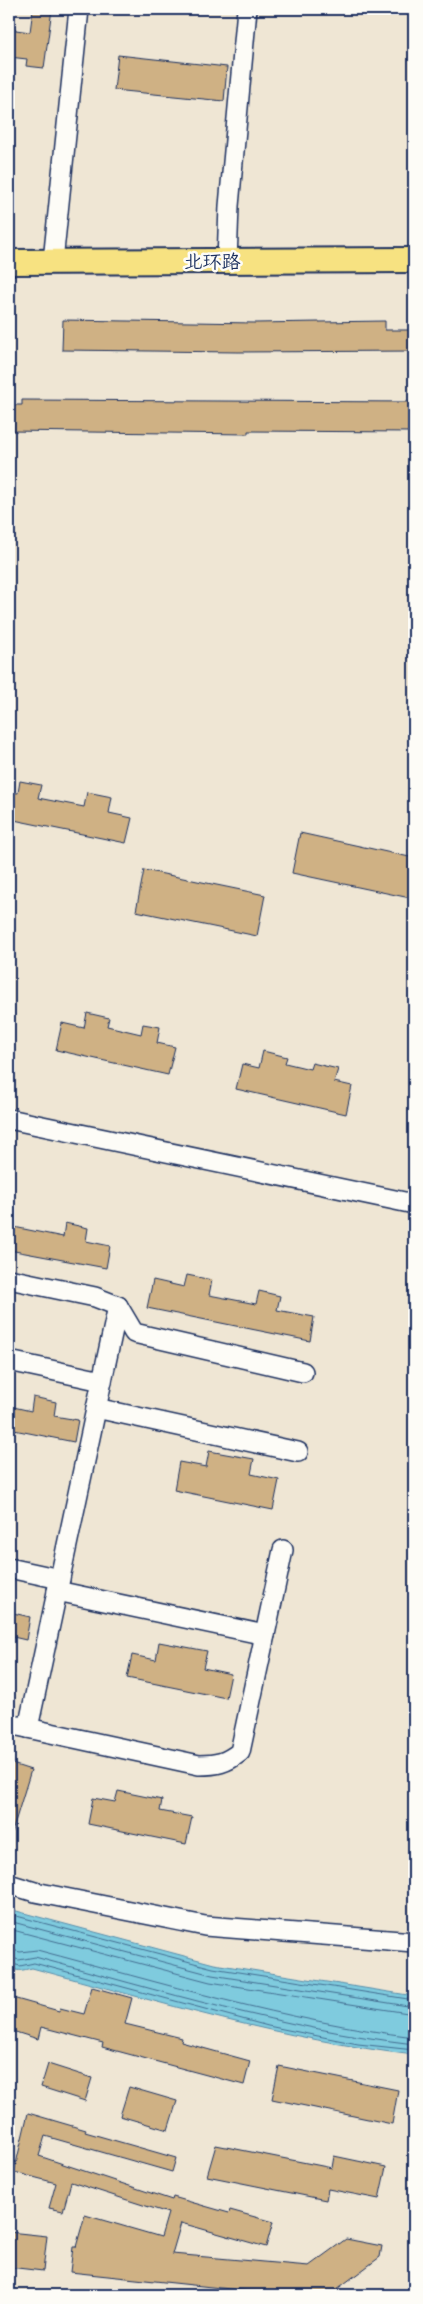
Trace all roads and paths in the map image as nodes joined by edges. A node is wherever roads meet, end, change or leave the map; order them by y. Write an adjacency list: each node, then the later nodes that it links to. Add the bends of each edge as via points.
1 (79, 9): 4 (street)
2 (247, 9): 5 (street)
3 (414, 260): 5 (main road, 北环路)
4 (53, 261): 5 (main road, 北环路); 6 (main road, 北环路)
5 (227, 261)
6 (9, 262)
7 (9, 1119): 8 (street)
8 (414, 1204)
9 (9, 1280): 10 (street)
10 (118, 1306): 12 (street, via 134,1333); 13 (street)
11 (9, 1361): 13 (street)
12 (303, 1372)
13 (102, 1381): 14 (street)
14 (96, 1408): 15 (street); 18 (street)
15 (298, 1452)
16 (283, 1550): 19 (street)
17 (9, 1568): 18 (street)
18 (58, 1585): 19 (street); 21 (street)
19 (265, 1635): 21 (street, via 240,1752 228,1762 199,1765)
20 (9, 1724): 21 (street)
21 (28, 1728)
22 (9, 1884): 23 (street, via 205,1926)
23 (414, 1942)

